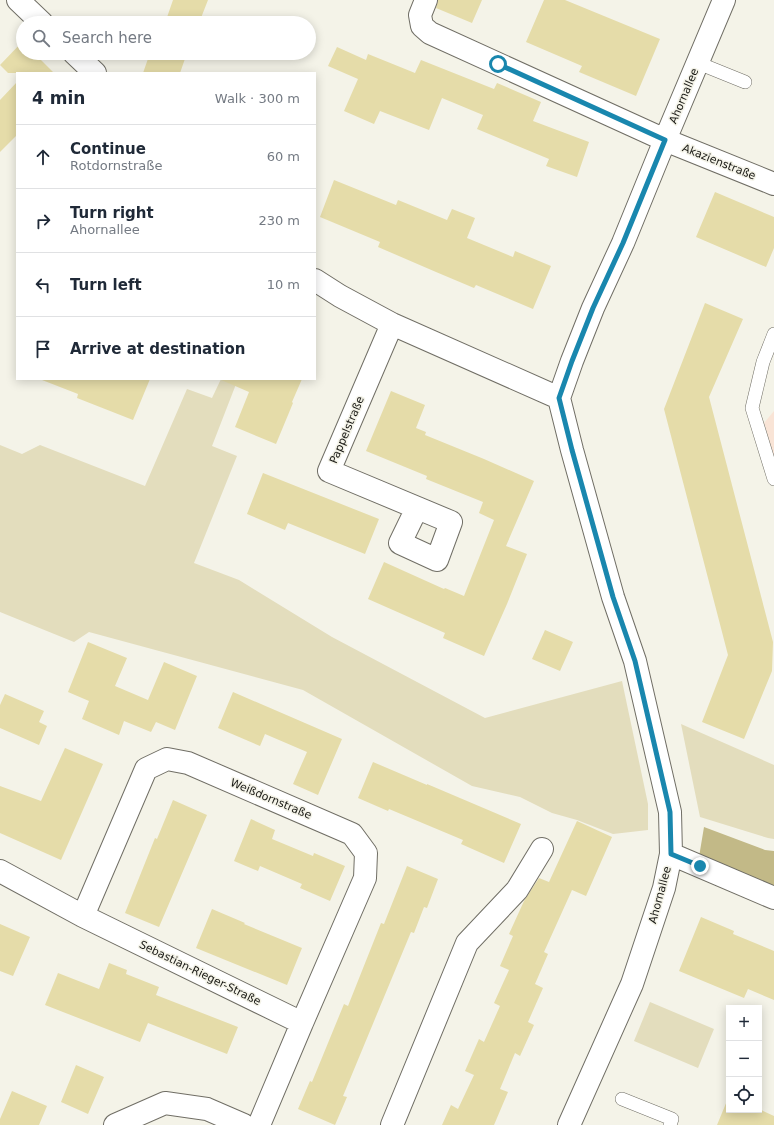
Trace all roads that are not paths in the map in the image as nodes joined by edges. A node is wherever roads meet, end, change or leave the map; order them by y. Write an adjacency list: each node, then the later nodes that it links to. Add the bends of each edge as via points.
1 (18, 0): 4 (street)
2 (426, 0): 9 (street, Akazienstraße, via 420,15 422,26 430,33)
3 (724, 0): 6 (street, Ahornallee)
4 (35, 16)
5 (81, 60): 7 (street)
6 (698, 63): 8 (lane); 9 (street, Ahornallee)
7 (94, 72)
8 (745, 82)
9 (665, 140): 10 (street, Akazienstraße); 14 (street, Ahornallee, via 590,315)
10 (774, 184)
11 (316, 281): 12 (street)
12 (392, 324): 14 (street); 16 (street, Pappelstraße, via 330,471)
13 (774, 334): 15 (lane, via 762,362 752,408)
14 (559, 398): 18 (street, Ahornallee, via 613,597 635,661 670,812)
15 (774, 479)
16 (416, 508)
17 (542, 849): 27 (street, via 516,890 467,943)
18 (671, 854): 20 (street); 28 (street, Ahornallee, via 664,888 632,984)
19 (0, 871): 21 (street, Sebastian-Rieger-Straße)
20 (774, 898)
21 (83, 916): 22 (street, Sebastian-Rieger-Straße); 22 (street, Weißdornstraße, via 146,769 167,758 188,763 352,834 366,853 366,878)
22 (302, 1023): 26 (street)
23 (622, 1099): 29 (lane, via 672,1119)
24 (115, 1125): 25 (street, via 165,1103 207,1109)
25 (244, 1125)
26 (259, 1125)
27 (392, 1125)
28 (569, 1125)
29 (670, 1125)

